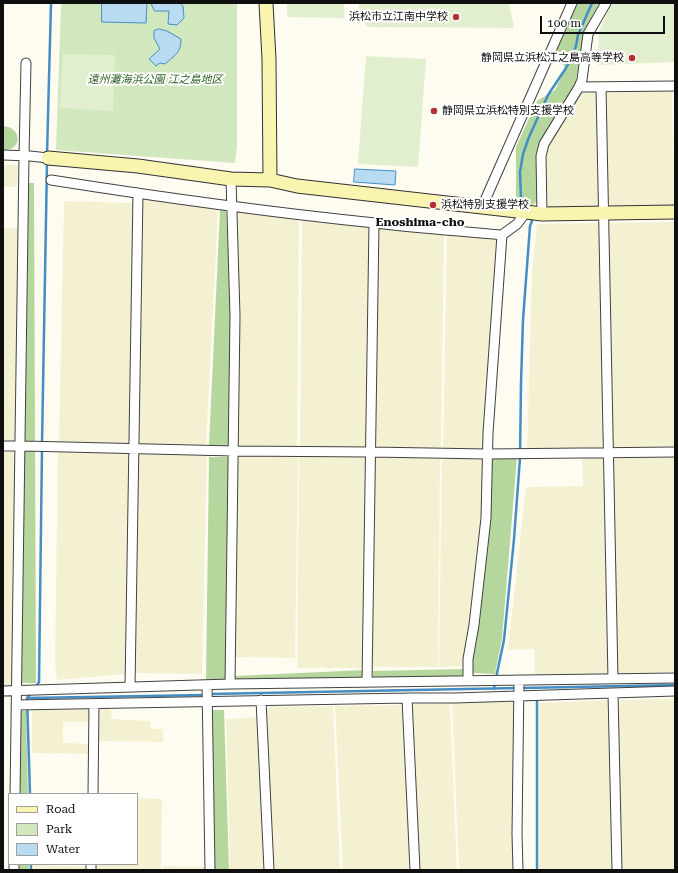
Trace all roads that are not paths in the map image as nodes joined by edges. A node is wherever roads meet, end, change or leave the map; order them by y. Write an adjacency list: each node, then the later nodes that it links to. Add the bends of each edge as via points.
1 (266, 3): 13 (street, via 270,59)
2 (572, 3): 16 (street)
3 (606, 3): 6 (street, via 588,34 582,80)
4 (26, 63): 9 (street)
5 (675, 86): 7 (street)
6 (578, 87): 7 (street); 19 (street, via 544,144 541,156)
7 (601, 87): 20 (street)
8 (3, 155): 9 (street)
9 (27, 156): 10 (street); 24 (street)
10 (48, 158): 11 (street, via 138,166)
11 (230, 179): 13 (street); 15 (street)
12 (51, 180): 14 (street)
13 (270, 180): 16 (street, via 297,186)
14 (138, 194): 15 (street); 25 (street)
15 (231, 206): 21 (street); 26 (street, via 235,316)
16 (482, 207): 17 (street)
17 (526, 212): 19 (street); 22 (street, via 517,224)
18 (675, 212): 20 (street)
19 (542, 214): 20 (street)
20 (603, 214): 29 (street)
21 (374, 223): 22 (street); 27 (street)
22 (502, 235): 30 (street)
23 (3, 446): 24 (street)
24 (22, 446): 25 (street); 39 (street)
25 (133, 449): 26 (street); 37 (street)
26 (234, 451): 27 (street); 35 (street)
27 (371, 452): 30 (street); 34 (street)
28 (675, 452): 29 (street)
29 (608, 453): 30 (street); 32 (street)
30 (487, 454): 33 (street, via 486,518 468,661)
31 (675, 678): 32 (street)
32 (613, 679): 38 (street)
33 (468, 681): 34 (street); 38 (street)
34 (367, 682): 35 (street)
35 (230, 684): 36 (street)
36 (207, 685): 37 (street); 45 (street)
37 (130, 687): 39 (street)
38 (519, 688): 42 (street); 43 (street, via 455,698); 53 (street)
39 (16, 690): 40 (street); 47 (street)
40 (3, 691)
41 (675, 691): 42 (street)
42 (613, 693): 54 (street)
43 (407, 698): 44 (street); 52 (street)
44 (261, 700): 45 (street); 51 (street)
45 (207, 701): 46 (street); 50 (street)
46 (94, 704): 47 (street); 49 (street)
47 (16, 705): 48 (street)
48 (14, 793)
49 (93, 793)
50 (210, 870)
51 (269, 870)
52 (414, 870)
53 (518, 870)
54 (617, 870)

